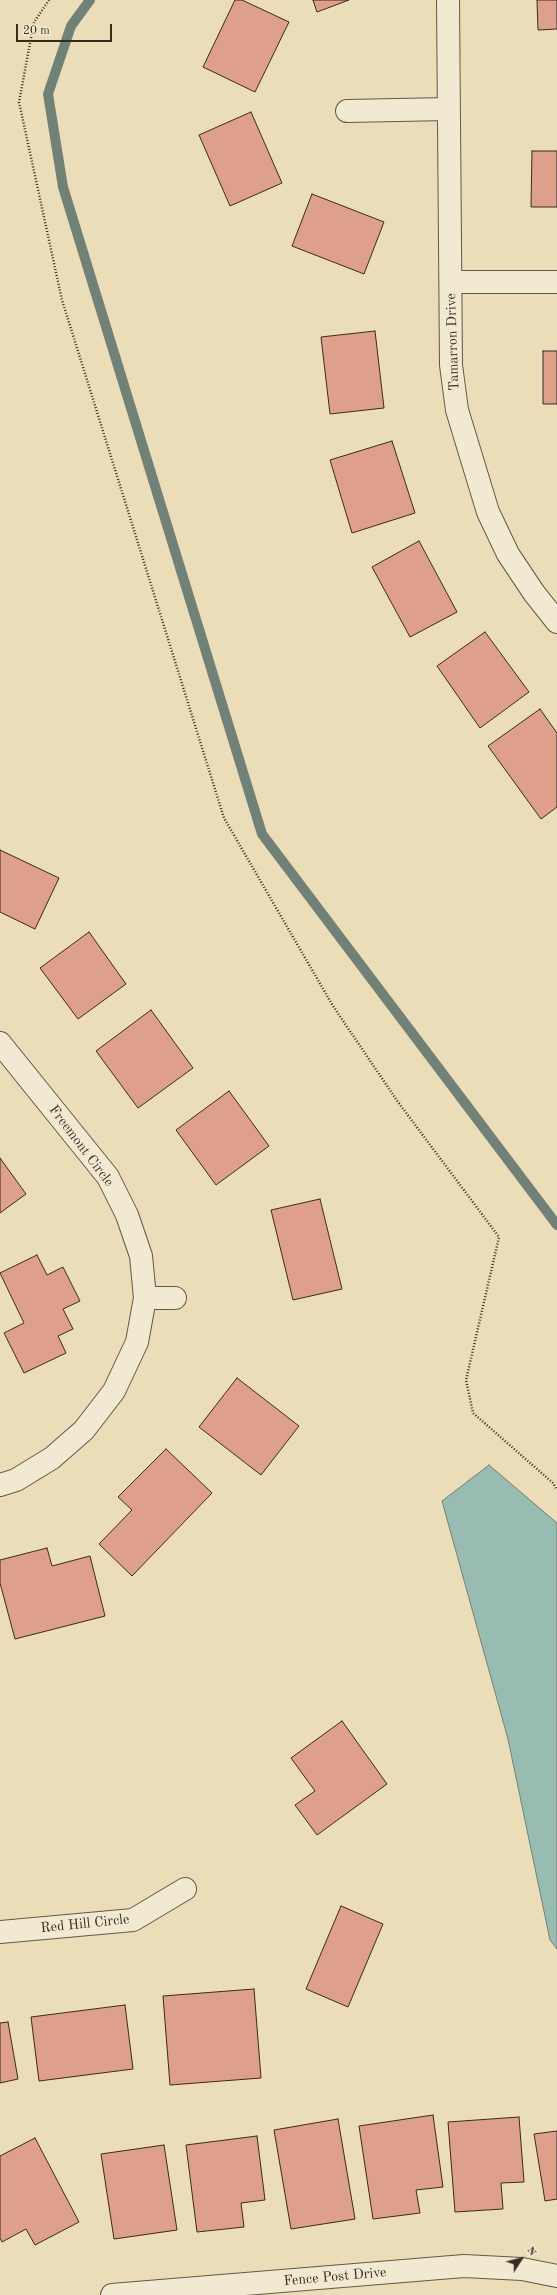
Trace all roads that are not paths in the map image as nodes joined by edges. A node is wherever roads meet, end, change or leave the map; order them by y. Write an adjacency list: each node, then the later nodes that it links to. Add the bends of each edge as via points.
1 (448, 0): 2 (street, Tamarron Drive)
2 (448, 109): 3 (street); 4 (street, Tamarron Drive)
3 (347, 112)
4 (451, 282): 5 (street); 6 (street, Tamarron Drive, via 452,365 457,410 471,462 488,512 508,554)
5 (557, 282)
6 (557, 622)
7 (0, 1043): 8 (street, Freemont Circle, via 108,1177 127,1215 141,1256)
8 (145, 1298): 9 (street); 10 (street, Freemont Circle, via 137,1342 114,1391 84,1430 52,1458 16,1480)
9 (175, 1298)
10 (0, 1485)
11 (185, 1889): 12 (street, Red Hill Circle, via 133,1920)
12 (0, 1932)
13 (557, 2276): 14 (street, Fence Post Drive, via 522,2269 464,2266)
14 (112, 2295)

